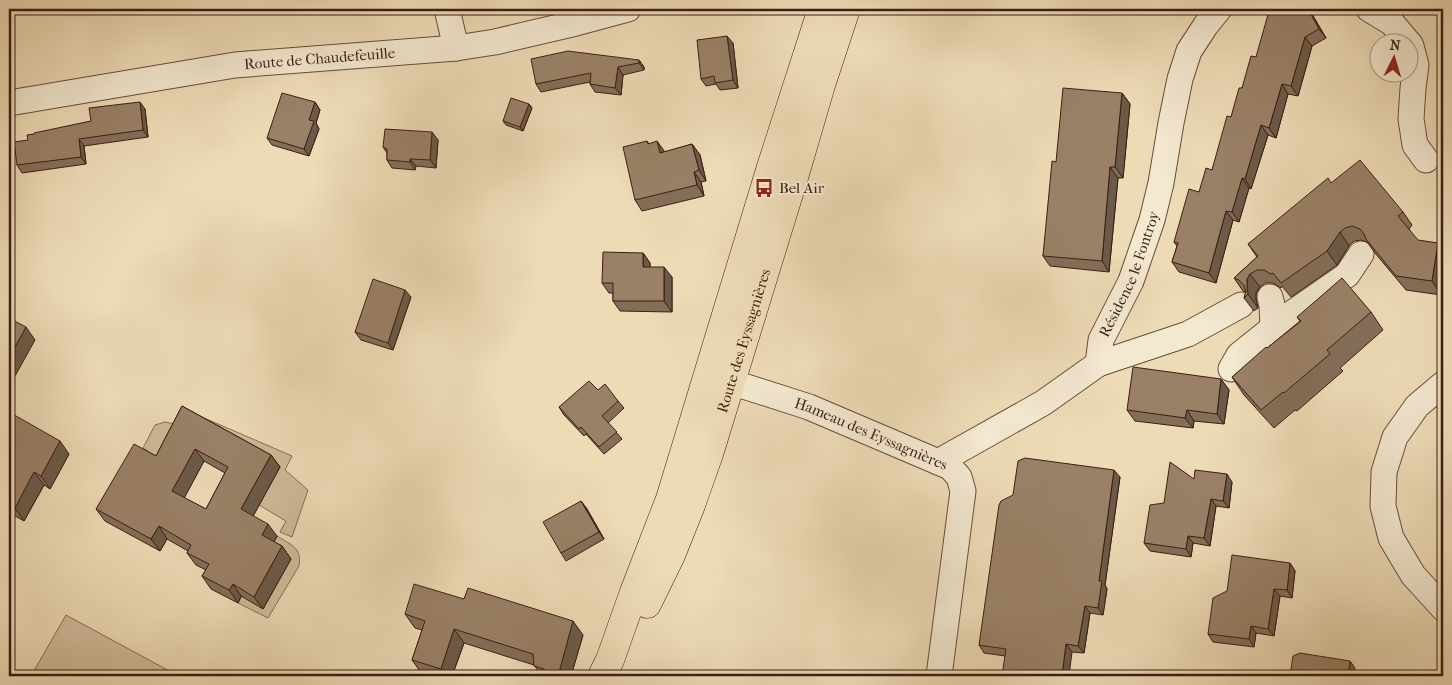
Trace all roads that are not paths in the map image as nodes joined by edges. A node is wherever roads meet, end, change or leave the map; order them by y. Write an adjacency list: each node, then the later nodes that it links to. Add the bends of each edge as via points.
1 (446, 9): 9 (street)
2 (628, 9): 9 (street, Route de Chaudefeuille, via 507,40)
3 (822, 9): 14 (main road, Route des Eyssagnières)
4 (837, 9): 11 (street, via 824,49)
5 (846, 9): 11 (main road, Route des Eyssagnières)
6 (1219, 9): 19 (street, Résidence le Fontroy, via 1189,51 1180,79 1152,220 1131,281 1101,340)
7 (1368, 9): 8 (street, via 1392,23)
8 (1400, 32)
9 (456, 48): 12 (street, Route de Chaudefeuille, via 235,65)
10 (1414, 82): 13 (street, via 1412,128 1415,145)
11 (820, 85): 21 (main road, Route des Eyssagnières)
12 (9, 104)
13 (1426, 160)
14 (758, 208): 21 (street, via 754,260 723,366); 23 (main road, Route des Eyssagnières)
15 (1361, 254): 18 (street, via 1346,275)
16 (1270, 297): 18 (street)
17 (1241, 305): 19 (street, via 1188,334)
18 (1273, 328): 20 (street, via 1239,355)
19 (1098, 364): 24 (street, via 1043,403)
20 (1231, 369)
21 (731, 382): 23 (street, via 720,382); 24 (street, Hameau des Eyssagnières, via 809,407); 26 (main road, Route des Eyssagnières, via 692,504 671,555 650,599)
22 (1443, 384): 25 (street, via 1417,406 1395,437 1384,472 1383,506 1392,538 1413,575)
23 (704, 391): 26 (main road, Route des Eyssagnières, via 670,499)
24 (938, 462): 27 (street, Hameau des Eyssagnières, via 950,467 959,477 963,491)
25 (1443, 608)
26 (606, 668)
27 (939, 676)

